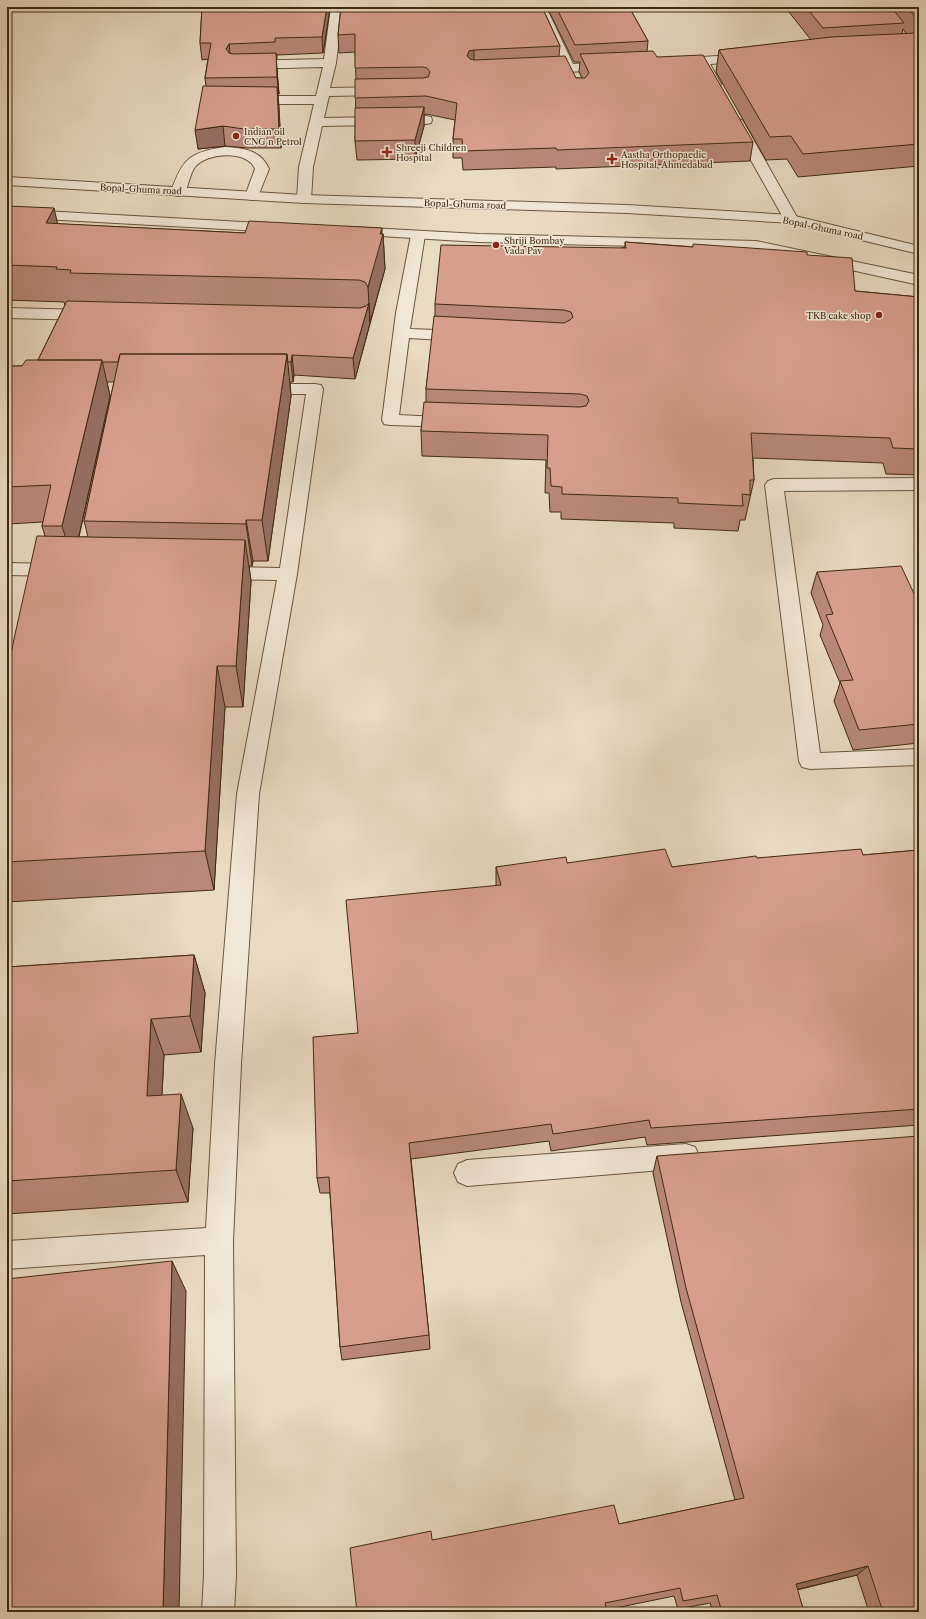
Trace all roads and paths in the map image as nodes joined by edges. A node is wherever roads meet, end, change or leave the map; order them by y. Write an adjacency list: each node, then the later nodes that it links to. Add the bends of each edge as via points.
1 (337, 8): 2 (street); 8 (street)
2 (322, 9)
3 (542, 12): 4 (street); 11 (street)
4 (529, 18)
5 (756, 58): 6 (street)
6 (702, 61): 7 (street); 16 (street)
7 (687, 62)
8 (330, 63): 9 (street); 15 (street)
9 (235, 65)
10 (624, 65): 11 (street)
11 (569, 68): 12 (street); 13 (street)
12 (554, 69)
13 (575, 80)
14 (400, 91): 15 (street)
15 (322, 96): 17 (street); 20 (street)
16 (722, 96)
17 (238, 100)
18 (730, 110): 26 (street)
19 (426, 120): 20 (street)
20 (316, 122): 24 (street, via 306,167)
21 (7, 181): 22 (street, Bopal-Ghuma road)
22 (178, 192): 23 (street, Bopal-Ghuma road); 23 (street, via 192,163 202,156 216,152 238,151 250,154 258,160 262,169)
23 (252, 196): 24 (street, Bopal-Ghuma road)
24 (304, 199): 26 (street, Bopal-Ghuma road, via 627,209)
25 (7, 213): 27 (street)
26 (791, 219): 30 (street, Bopal-Ghuma road)
27 (291, 228)
28 (339, 231): 29 (street)
29 (418, 235): 31 (street, via 756,245); 34 (street)
30 (919, 250)
31 (919, 280)
32 (7, 313): 33 (street)
33 (101, 315)
34 (402, 333): 35 (street); 37 (street, via 390,420)
35 (478, 337)
36 (245, 389): 42 (street, via 315,389)
37 (468, 422)
38 (919, 484): 43 (street, via 774,485 810,761)
39 (7, 569): 40 (street)
40 (82, 570)
41 (201, 573): 42 (street)
42 (288, 574): 46 (street, via 248,794 228,1064)
43 (919, 757)
44 (713, 1154): 45 (street)
45 (467, 1173)
46 (219, 1241): 47 (street); 48 (street)
47 (7, 1255)
48 (218, 1612)

